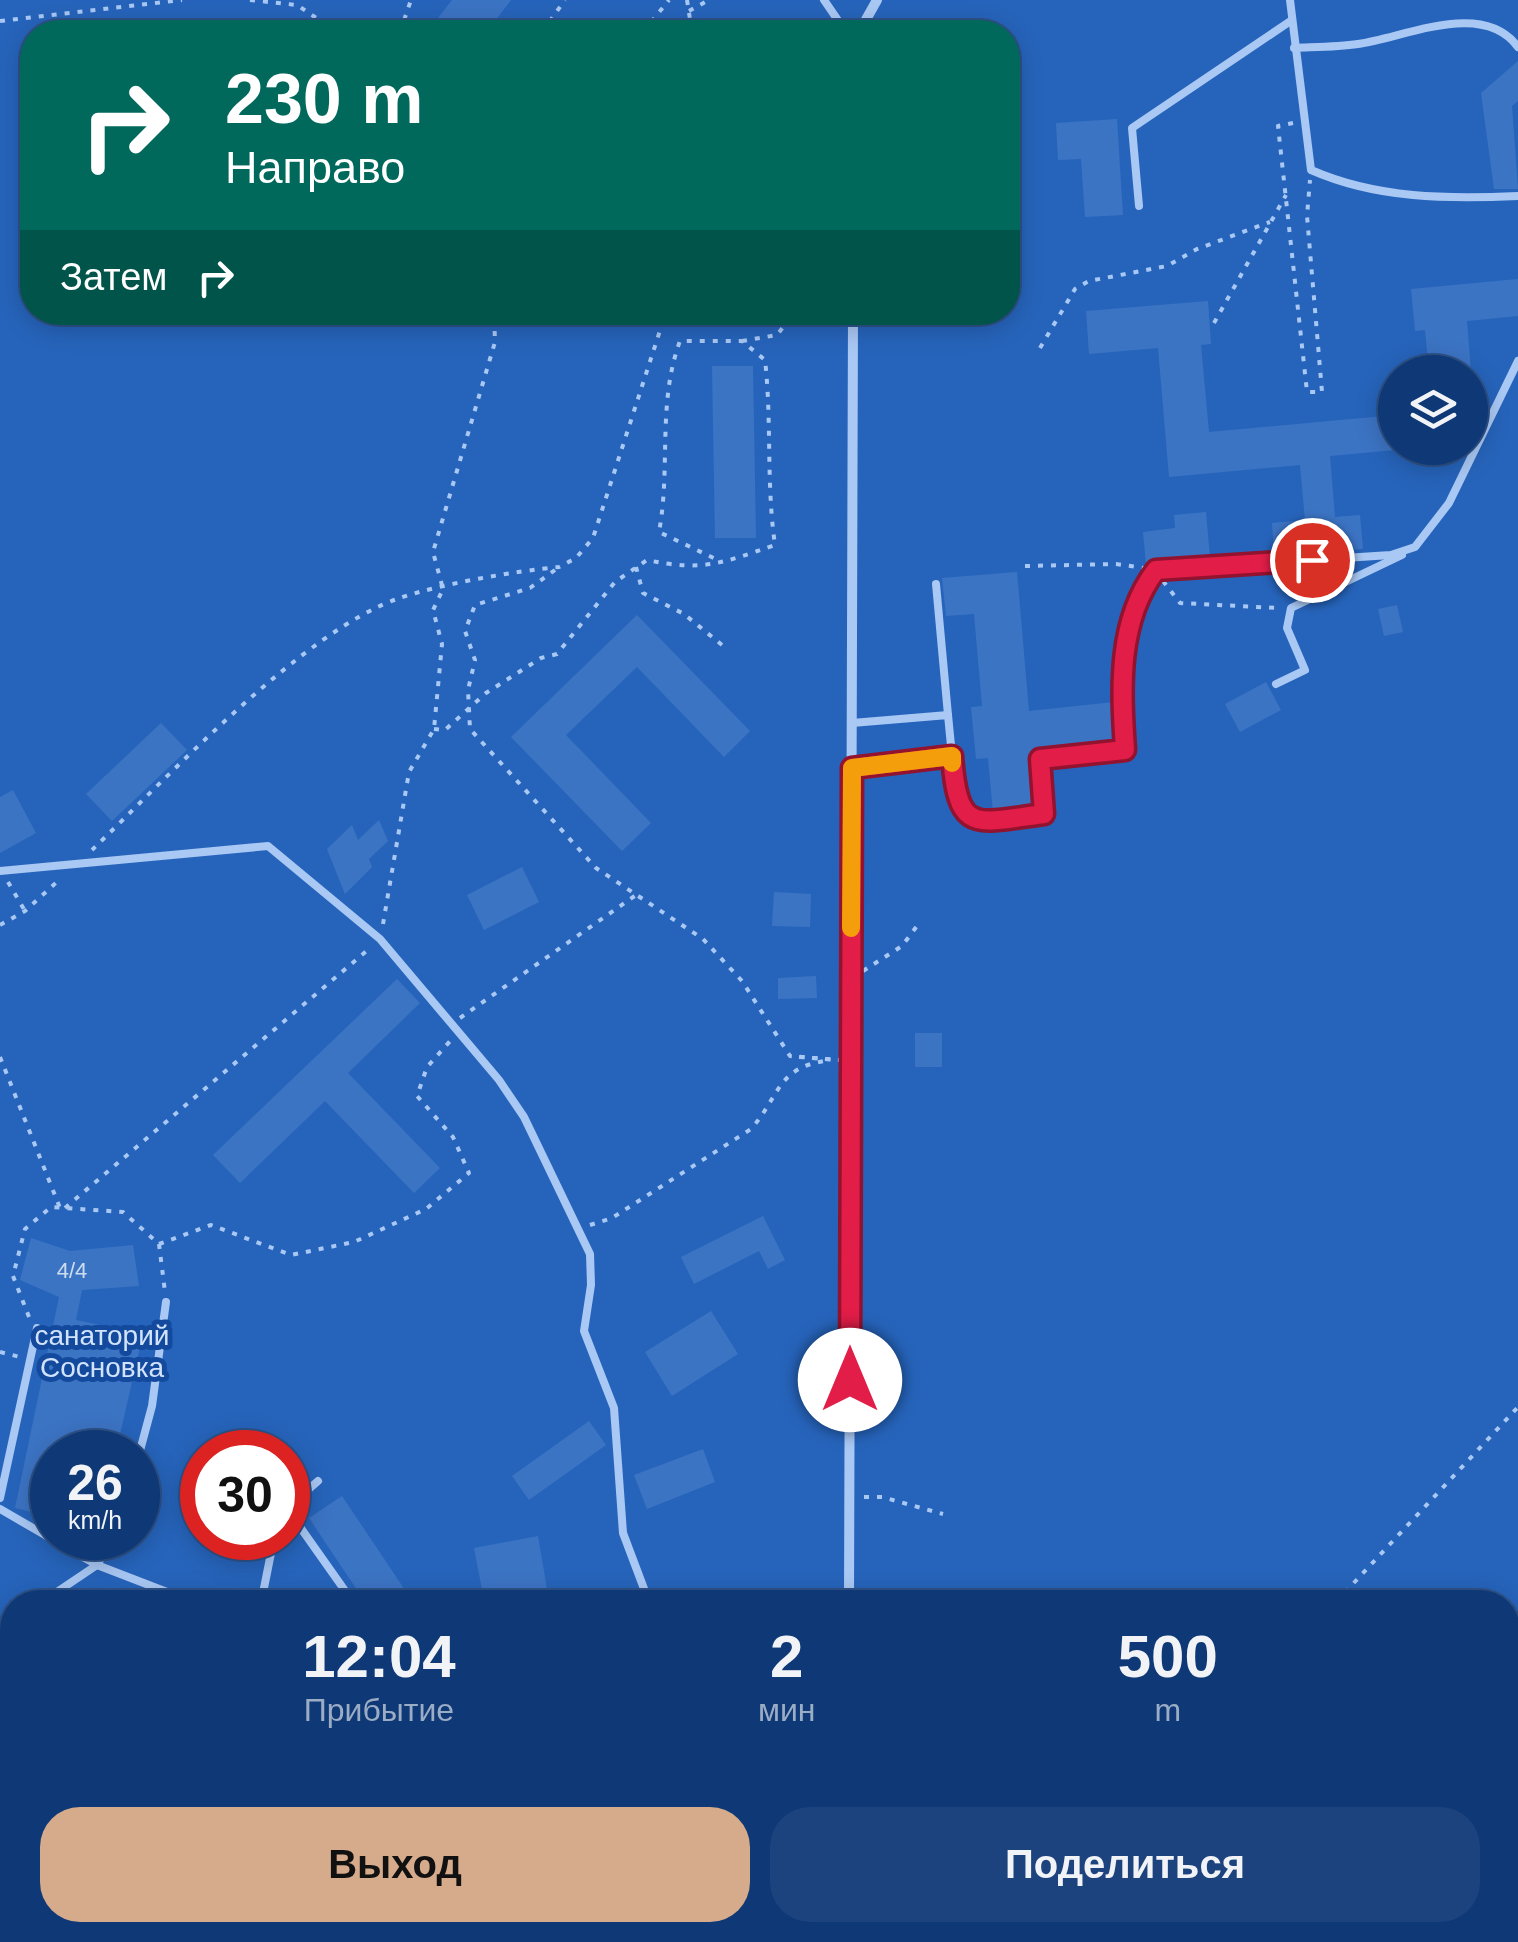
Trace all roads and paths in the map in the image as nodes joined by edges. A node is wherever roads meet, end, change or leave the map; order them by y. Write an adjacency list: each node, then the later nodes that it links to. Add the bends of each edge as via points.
1 (182, 0): 12 (path)
2 (250, 0): 8 (path, via 297,4)
3 (669, 0): 9 (path)
4 (687, 0): 7 (path)
5 (709, 0): 7 (path)
6 (1290, 0): 11 (lane)
7 (689, 11): 10 (path)
8 (320, 20)
9 (653, 20)
10 (690, 20)
11 (1292, 20): 14 (lane); 19 (lane, via 1132,128)
12 (0, 22)
13 (1518, 46): 14 (lane, via 1496,21 1474,17 1359,44)
14 (1294, 48): 15 (lane)
15 (1302, 122): 16 (lane); 17 (path, via 1278,126)
16 (1312, 170): 17 (path, via 1306,216 1322,392 1307,392); 18 (lane, via 1397,194)
17 (1286, 194): 20 (path)
18 (1518, 196)
19 (1139, 206)
20 (1270, 222): 21 (path); 27 (path, via 1167,266 1090,281 1075,290)
21 (1214, 324)
22 (494, 325): 36 (path, via 433,552)
23 (662, 325): 33 (path, via 593,538)
24 (784, 325): 26 (path, via 777,335)
25 (853, 325): 42 (street)
26 (742, 341): 30 (path, via 764,360 774,546); 30 (path, via 680,341 664,424 667,488 659,532)
27 (1040, 348)
28 (1518, 361): 29 (lane, via 1449,503)
29 (1415, 547): 34 (lane); 37 (lane)
30 (722, 562): 32 (path, via 692,569 648,560)
31 (1024, 566): 34 (path)
32 (636, 567): 38 (path, via 643,593 684,614); 40 (path, via 615,582 557,654)
33 (558, 568): 36 (path); 40 (path, via 530,588 475,605 465,631 474,660)
34 (1156, 570): 37 (path, via 1180,603); 44 (lane, via 1141,590 1129,628 1121,686 1125,750 1040,759 1044,814 988,821 963,812 956,802)
35 (936, 584): 41 (lane)
36 (443, 589): 43 (path, via 433,610 442,644); 46 (path, via 399,598 327,637)
37 (1291, 608): 39 (lane, via 1287,628 1306,670)
38 (722, 645)
39 (1276, 684)
40 (469, 708): 43 (path, via 445,730); 48 (path, via 470,729 596,868)
41 (948, 715): 42 (lane); 44 (lane)
42 (852, 723): 45 (street)
43 (434, 729): 52 (path, via 409,772)
44 (952, 756): 45 (lane)
45 (852, 768): 53 (street)
46 (74, 866): 47 (lane); 49 (path); 52 (lane, via 268,846)
47 (0, 871): 49 (path)
48 (636, 895): 54 (path); 55 (path, via 703,940 742,981 790,1056)
49 (25, 911): 51 (path)
50 (920, 922): 53 (path, via 902,946)
51 (0, 925)
52 (380, 939): 54 (lane); 59 (path)
53 (851, 979): 58 (street)
54 (455, 1028): 60 (lane, via 524,1117); 61 (path, via 426,1067 417,1096 453,1137 469,1173 426,1209 354,1242 291,1256 210,1225)
55 (800, 1056): 57 (path); 58 (path)
56 (0, 1057): 59 (path)
57 (836, 1060): 58 (path); 60 (path, via 787,1073 751,1129)
58 (851, 1061): 71 (street)
59 (62, 1208): 61 (path, via 122,1212); 63 (path, via 51,1207 24,1229 13,1276)
60 (578, 1233): 82 (lane, via 590,1254 584,1331 614,1408 623,1533)
61 (159, 1244): 62 (path)
62 (166, 1302): 67 (lane)
63 (37, 1328): 65 (lane)
64 (0, 1352): 65 (path)
65 (30, 1360): 70 (lane)
66 (1518, 1406): 84 (path)
67 (146, 1430)
68 (318, 1481): 69 (lane)
69 (310, 1488)
70 (0, 1498)
71 (849, 1499): 73 (path, via 882,1497); 83 (street)
72 (0, 1509): 77 (lane)
73 (943, 1514)
74 (310, 1540): 81 (lane)
75 (100, 1560): 77 (lane)
76 (270, 1560): 80 (lane)
77 (97, 1565): 78 (lane); 79 (lane)
78 (60, 1590)
79 (162, 1590)
80 (264, 1590)
81 (345, 1590)
82 (644, 1590)
83 (849, 1590)
84 (1347, 1590)

